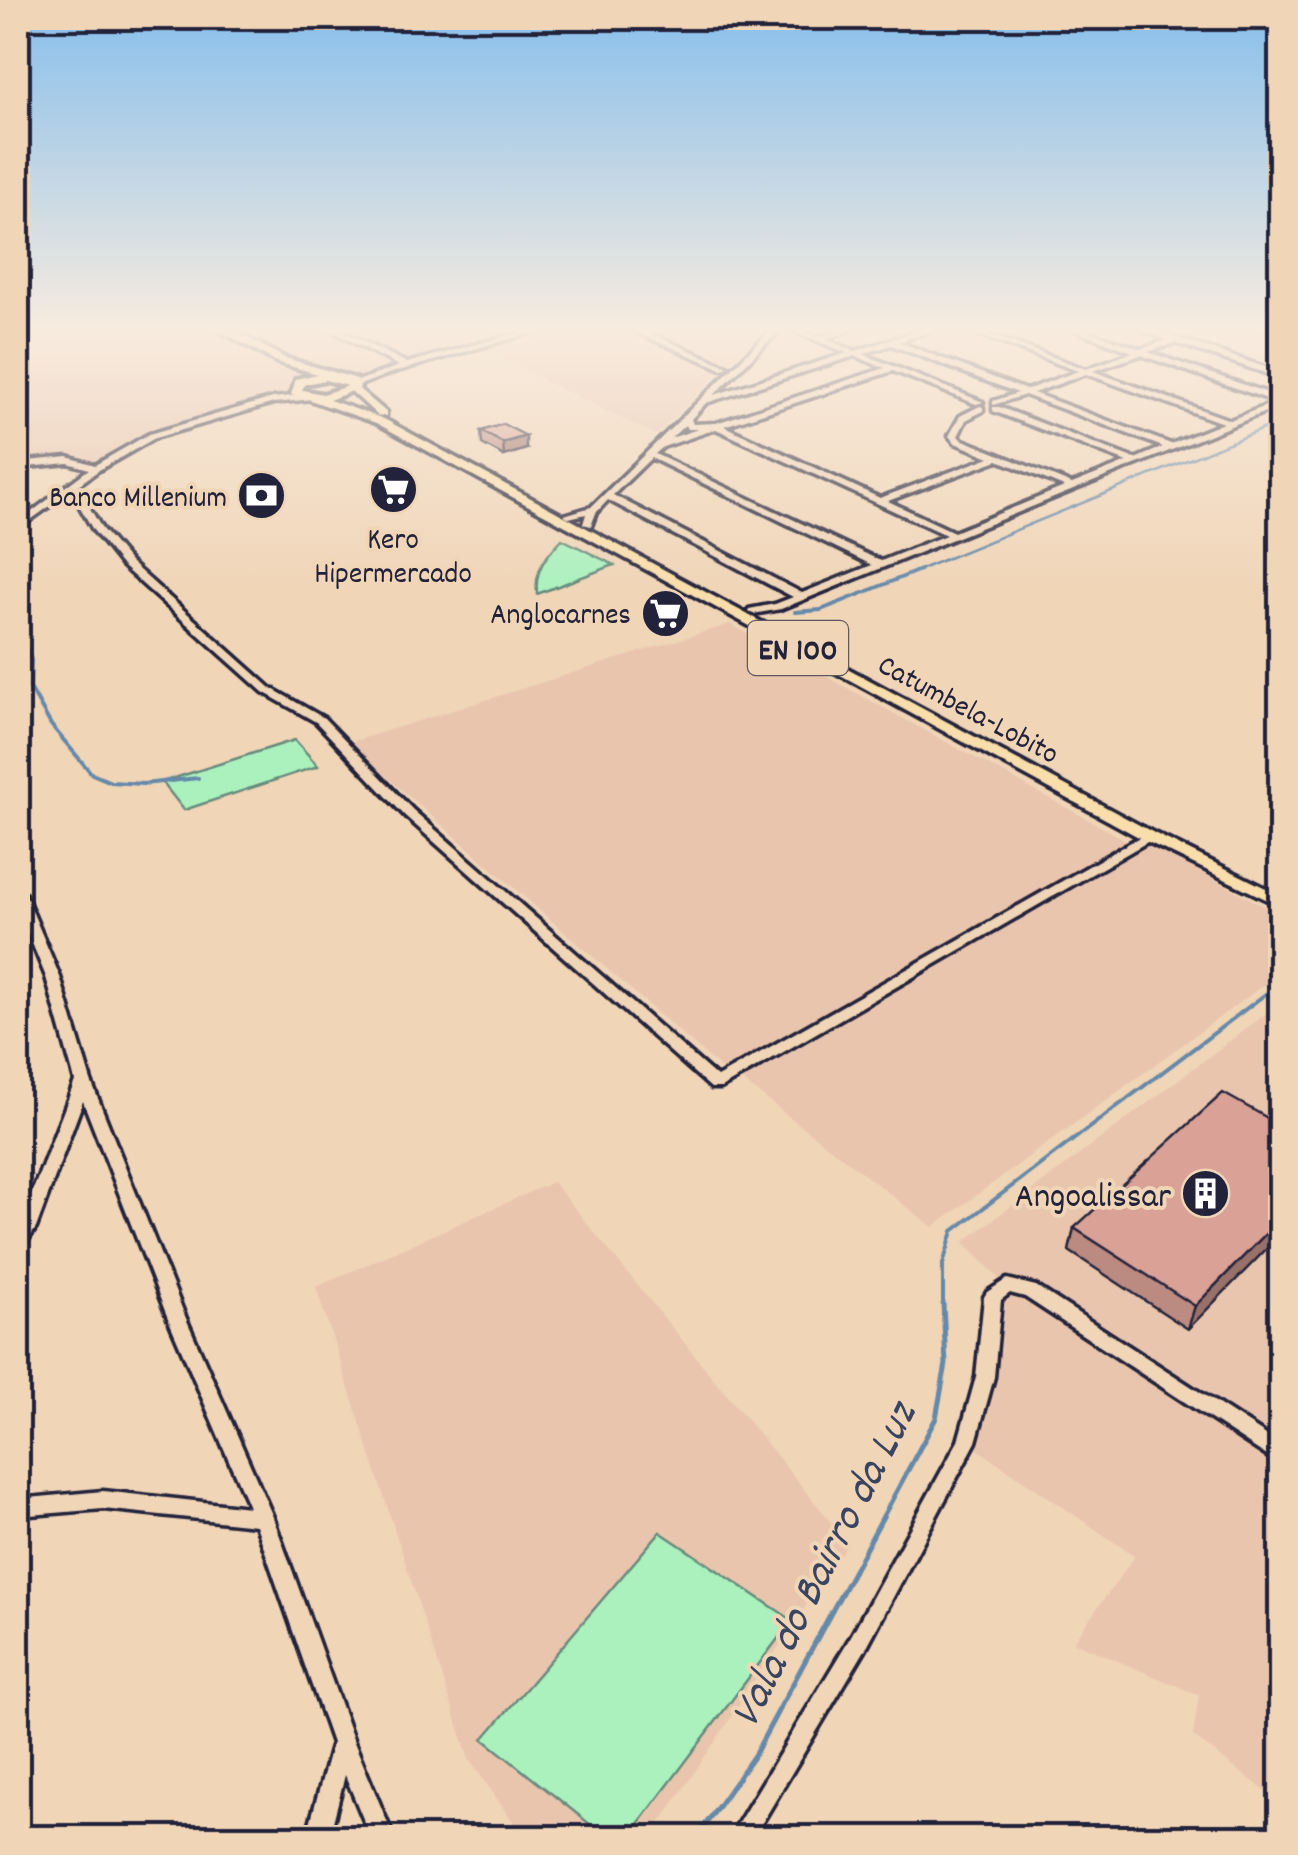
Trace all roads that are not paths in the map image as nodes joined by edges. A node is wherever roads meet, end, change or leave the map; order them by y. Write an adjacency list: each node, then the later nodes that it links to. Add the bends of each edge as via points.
1 (216, 417): 20 (street, via 164,431)
2 (367, 417): 31 (main road, Catumbela-Lobito / EN 100)
3 (386, 417): 25 (main road, Catumbela-Lobito / EN 100)
4 (678, 417): 25 (street, via 622,468)
5 (745, 417): 13 (street)
6 (965, 417): 17 (street, via 953,436)
7 (1022, 417): 18 (street)
8 (1089, 417): 15 (street)
9 (1212, 417): 12 (street)
10 (1245, 417): 12 (street)
11 (686, 418): 13 (street, via 690,427); 14 (street)
12 (1230, 423): 15 (street)
13 (716, 426): 14 (street); 24 (street)
14 (659, 444): 16 (street)
15 (1170, 447): 18 (street)
16 (650, 454): 23 (street); 28 (street)
17 (998, 457): 22 (street); 24 (street)
18 (1135, 462): 22 (street)
19 (18, 464): 20 (street, via 68,460)
20 (96, 468): 21 (street)
21 (72, 486): 26 (street); 31 (street, via 126,564 267,690 320,720 409,813 716,1084)
22 (1072, 488): 27 (street)
23 (607, 496): 25 (street); 29 (street)
24 (880, 501): 27 (street)
25 (584, 515): 30 (main road, Catumbela-Lobito / EN 100, via 753,611)
26 (18, 526)
27 (954, 535): 28 (street)
28 (881, 565): 29 (street)
29 (802, 597): 30 (street)
30 (772, 613): 32 (main road, Catumbela-Lobito / EN 100, via 1158,830)
31 (1150, 837): 34 (main road, Catumbela-Lobito / EN 100)
32 (1280, 886)
33 (18, 894): 35 (street, via 53,977)
34 (1280, 901)
35 (83, 1081): 36 (street); 39 (street)
36 (18, 1241)
37 (1280, 1454): 43 (street, via 1030,1291 1007,1286 993,1296 984,1377 967,1442 858,1644)
38 (18, 1508): 39 (street, via 103,1500)
39 (263, 1517): 40 (street)
40 (344, 1742): 41 (street); 42 (street)
41 (317, 1838)
42 (383, 1838)
43 (740, 1838)

